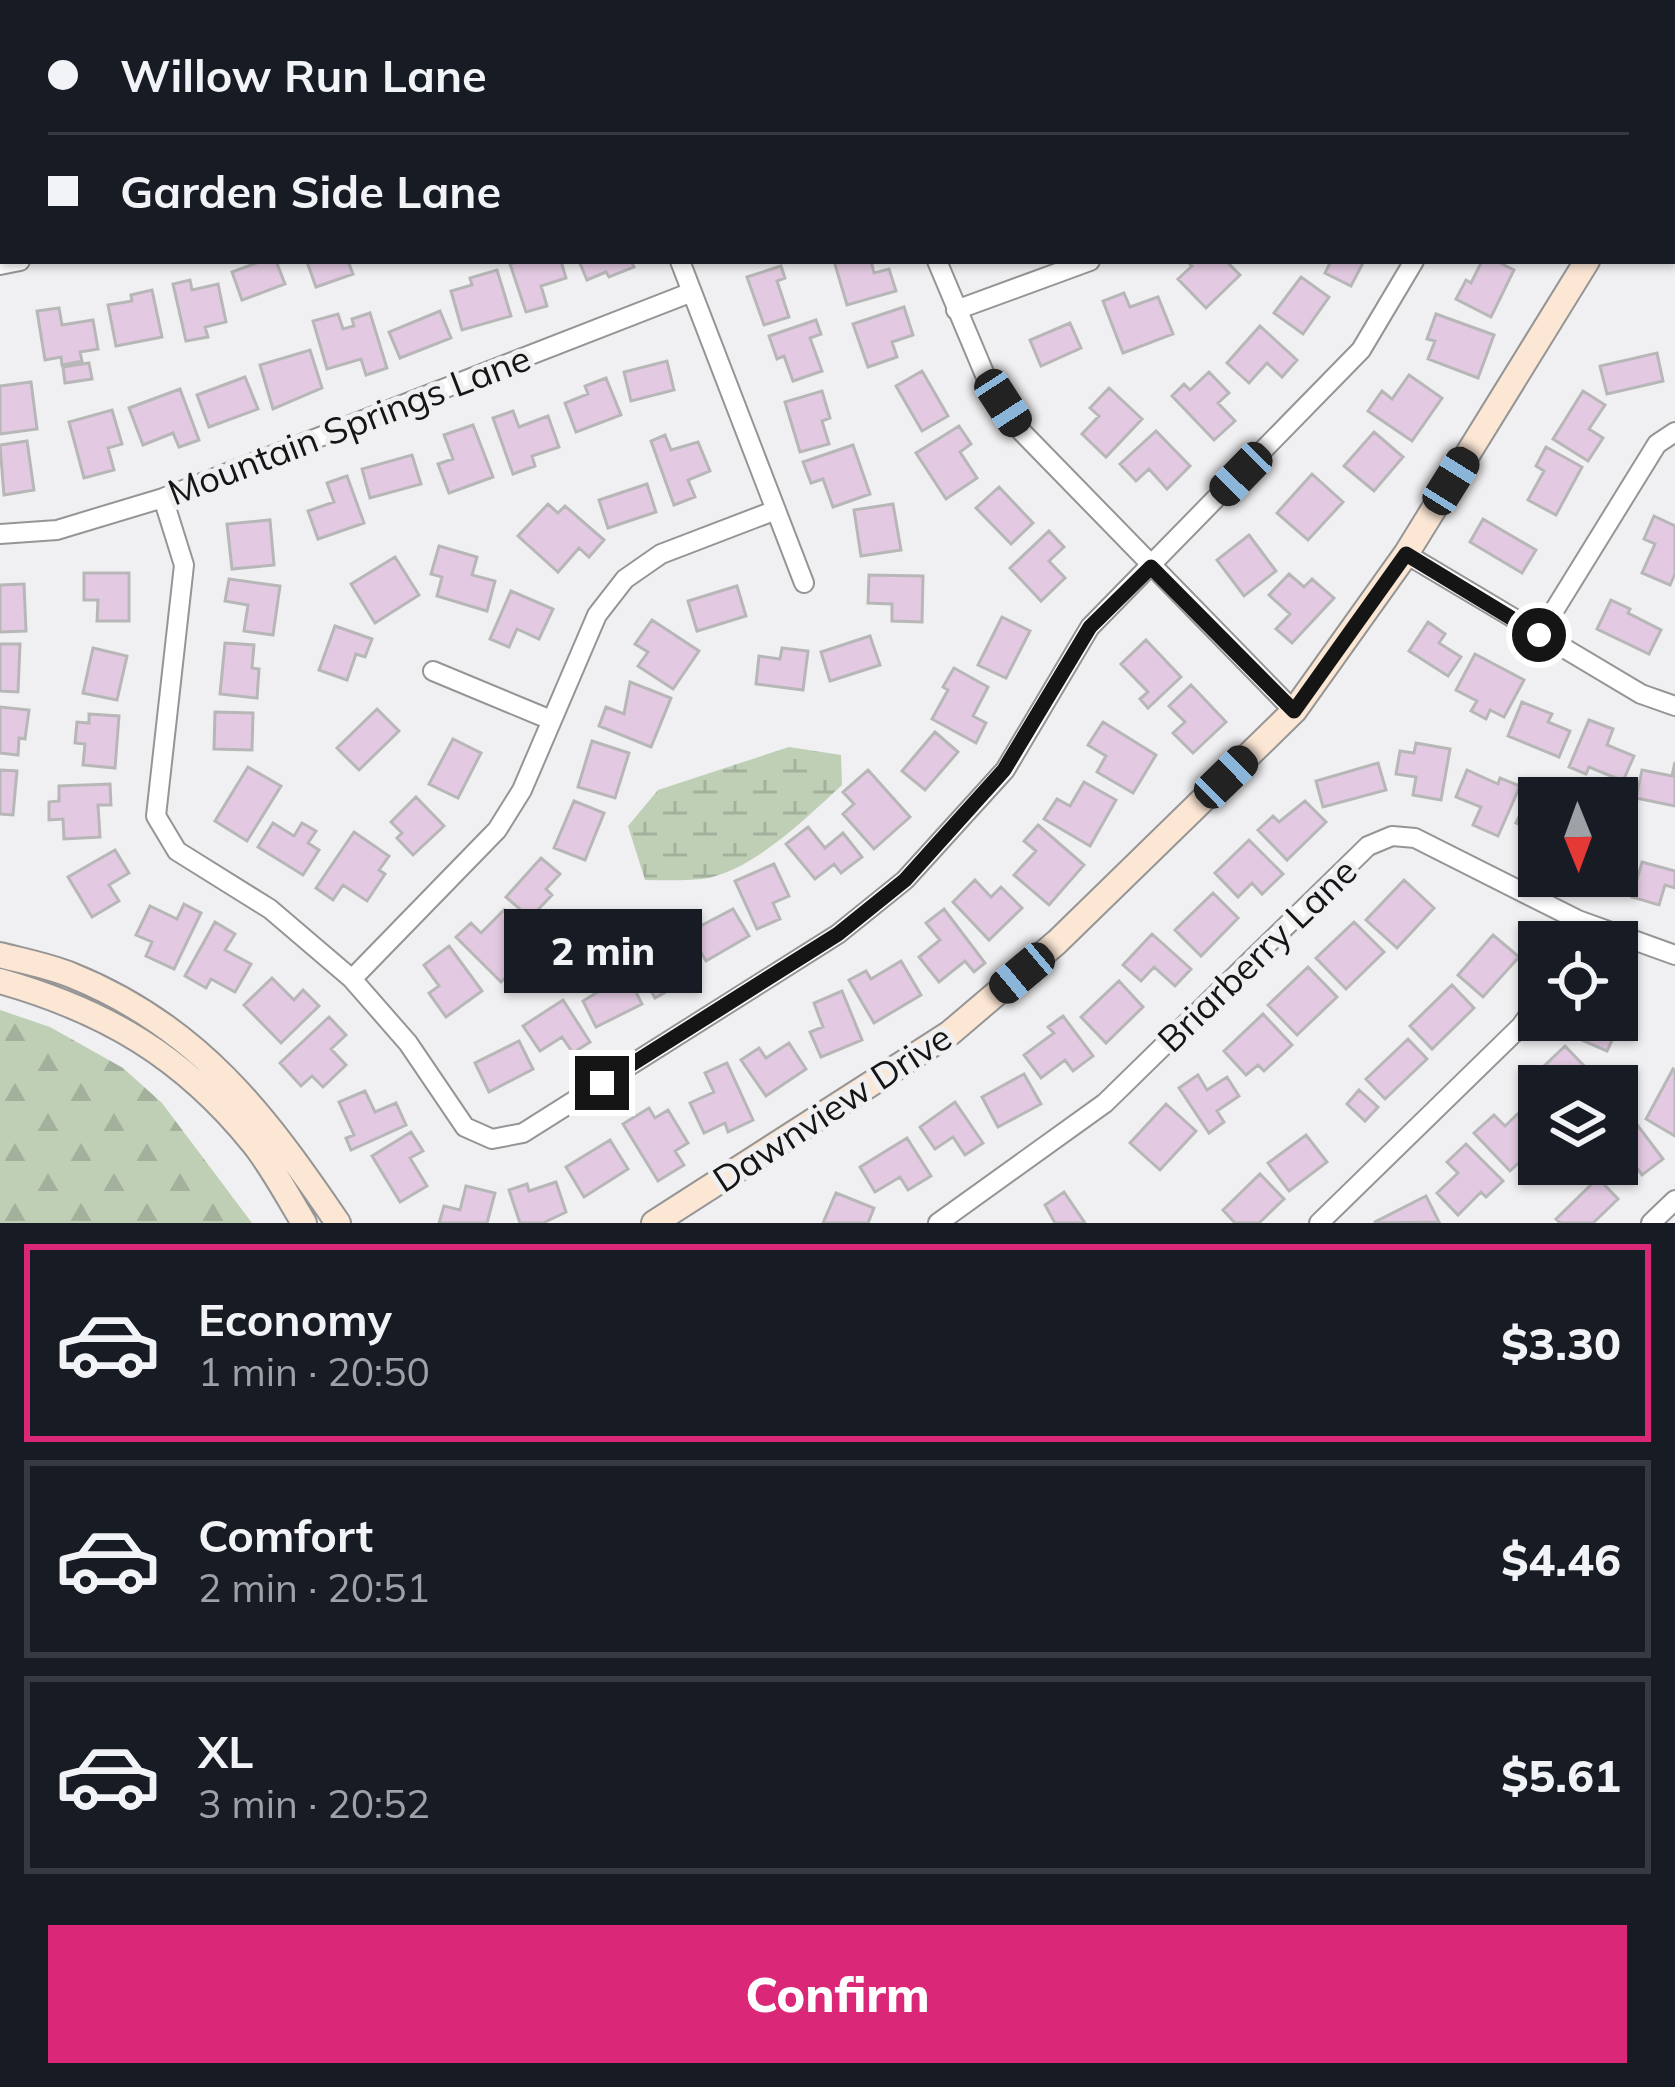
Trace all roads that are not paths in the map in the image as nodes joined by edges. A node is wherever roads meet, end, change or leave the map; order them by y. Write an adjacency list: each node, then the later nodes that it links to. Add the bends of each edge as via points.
1 (681, 264): 6 (street)
2 (938, 264): 7 (street)
3 (1082, 264): 7 (street)
4 (1412, 264): 13 (street, via 1361,350)
5 (1585, 264): 12 (street, Dawnview Drive)
6 (692, 292): 9 (street, Mountain Springs Lane); 10 (street)
7 (956, 310): 13 (street, via 1020,430)
8 (1675, 432): 15 (street, via 1657,444)
9 (163, 498): 11 (street, Mountain Springs Lane, via 57,530); 23 (street, via 184,565 156,816 177,851 270,908)
10 (776, 510): 14 (street); 19 (street, via 661,554 626,578 597,615)
11 (0, 535)
12 (1406, 554): 15 (street); 18 (street, Dawnview Drive)
13 (1151, 567): 18 (street); 23 (street, via 1090,627 1004,770 905,880 838,934 523,1132 492,1139 464,1126)
14 (804, 583)
15 (1539, 635): 17 (street)
16 (433, 671): 19 (street)
17 (1675, 706)
18 (1294, 711): 29 (street, Dawnview Drive, via 1058,942 950,1033)
19 (551, 720): 23 (street, via 497,830)
20 (1578, 920): 22 (street, Briarberry Lane); 30 (street, Briarberry Lane, via 1415,838 1368,846 1105,1103)
21 (0, 955): 28 (street, via 70,974 151,1014 237,1086)
22 (1675, 955)
23 (352, 979)
24 (0, 981): 27 (street, via 60,998 136,1035 219,1104)
25 (1518, 1028): 31 (street)
26 (1675, 1200): 32 (street)
27 (304, 1223)
28 (338, 1223)
29 (654, 1223)
30 (938, 1223)
31 (1319, 1223)
32 (1651, 1223)

